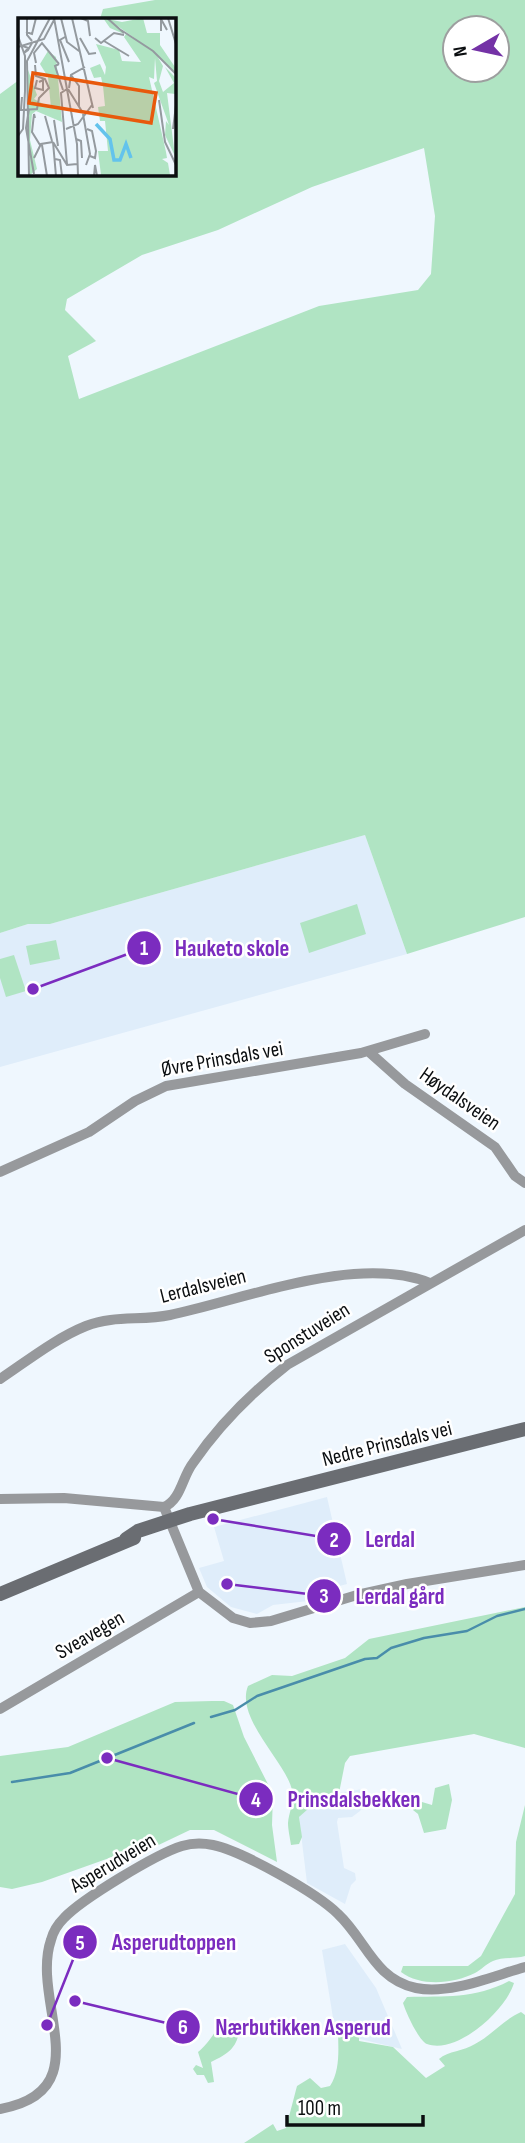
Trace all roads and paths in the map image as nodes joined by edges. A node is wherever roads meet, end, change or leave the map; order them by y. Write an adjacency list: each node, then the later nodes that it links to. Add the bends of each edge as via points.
1 (425, 1034): 2 (street, Øvre Prinsdals vei)
2 (368, 1051): 3 (street, Øvre Prinsdals vei, via 166,1086 52,1151); 4 (street, Høydalsveien, via 405,1084 495,1147)
3 (0, 1172)
4 (525, 1183)
5 (525, 1230): 6 (street, Sponstuveien)
6 (430, 1283): 7 (street, Lerdalsveien, via 377,1274 312,1279 168,1316 110,1319 79,1329); 10 (street, Sponstuveien, via 314,1348 253,1392 194,1461)
7 (0, 1379)
8 (525, 1429): 10 (main road, Nedre Prinsdals vei)
9 (0, 1499): 10 (street, via 64,1498)
10 (168, 1518): 12 (street); 13 (main road, Nedre Prinsdals vei)
11 (525, 1564): 12 (street, via 407,1584 258,1623 233,1618)
12 (199, 1592): 14 (street, Sveavegen)
13 (0, 1594)
14 (0, 1709)
15 (525, 1967): 16 (street, Asperudveien, via 438,1989 405,1985 377,1966 344,1920 322,1901 230,1850 205,1844 184,1846 161,1855 79,1906 57,1927 46,1964 56,2065 46,2085 33,2097)
16 (0, 2109)

